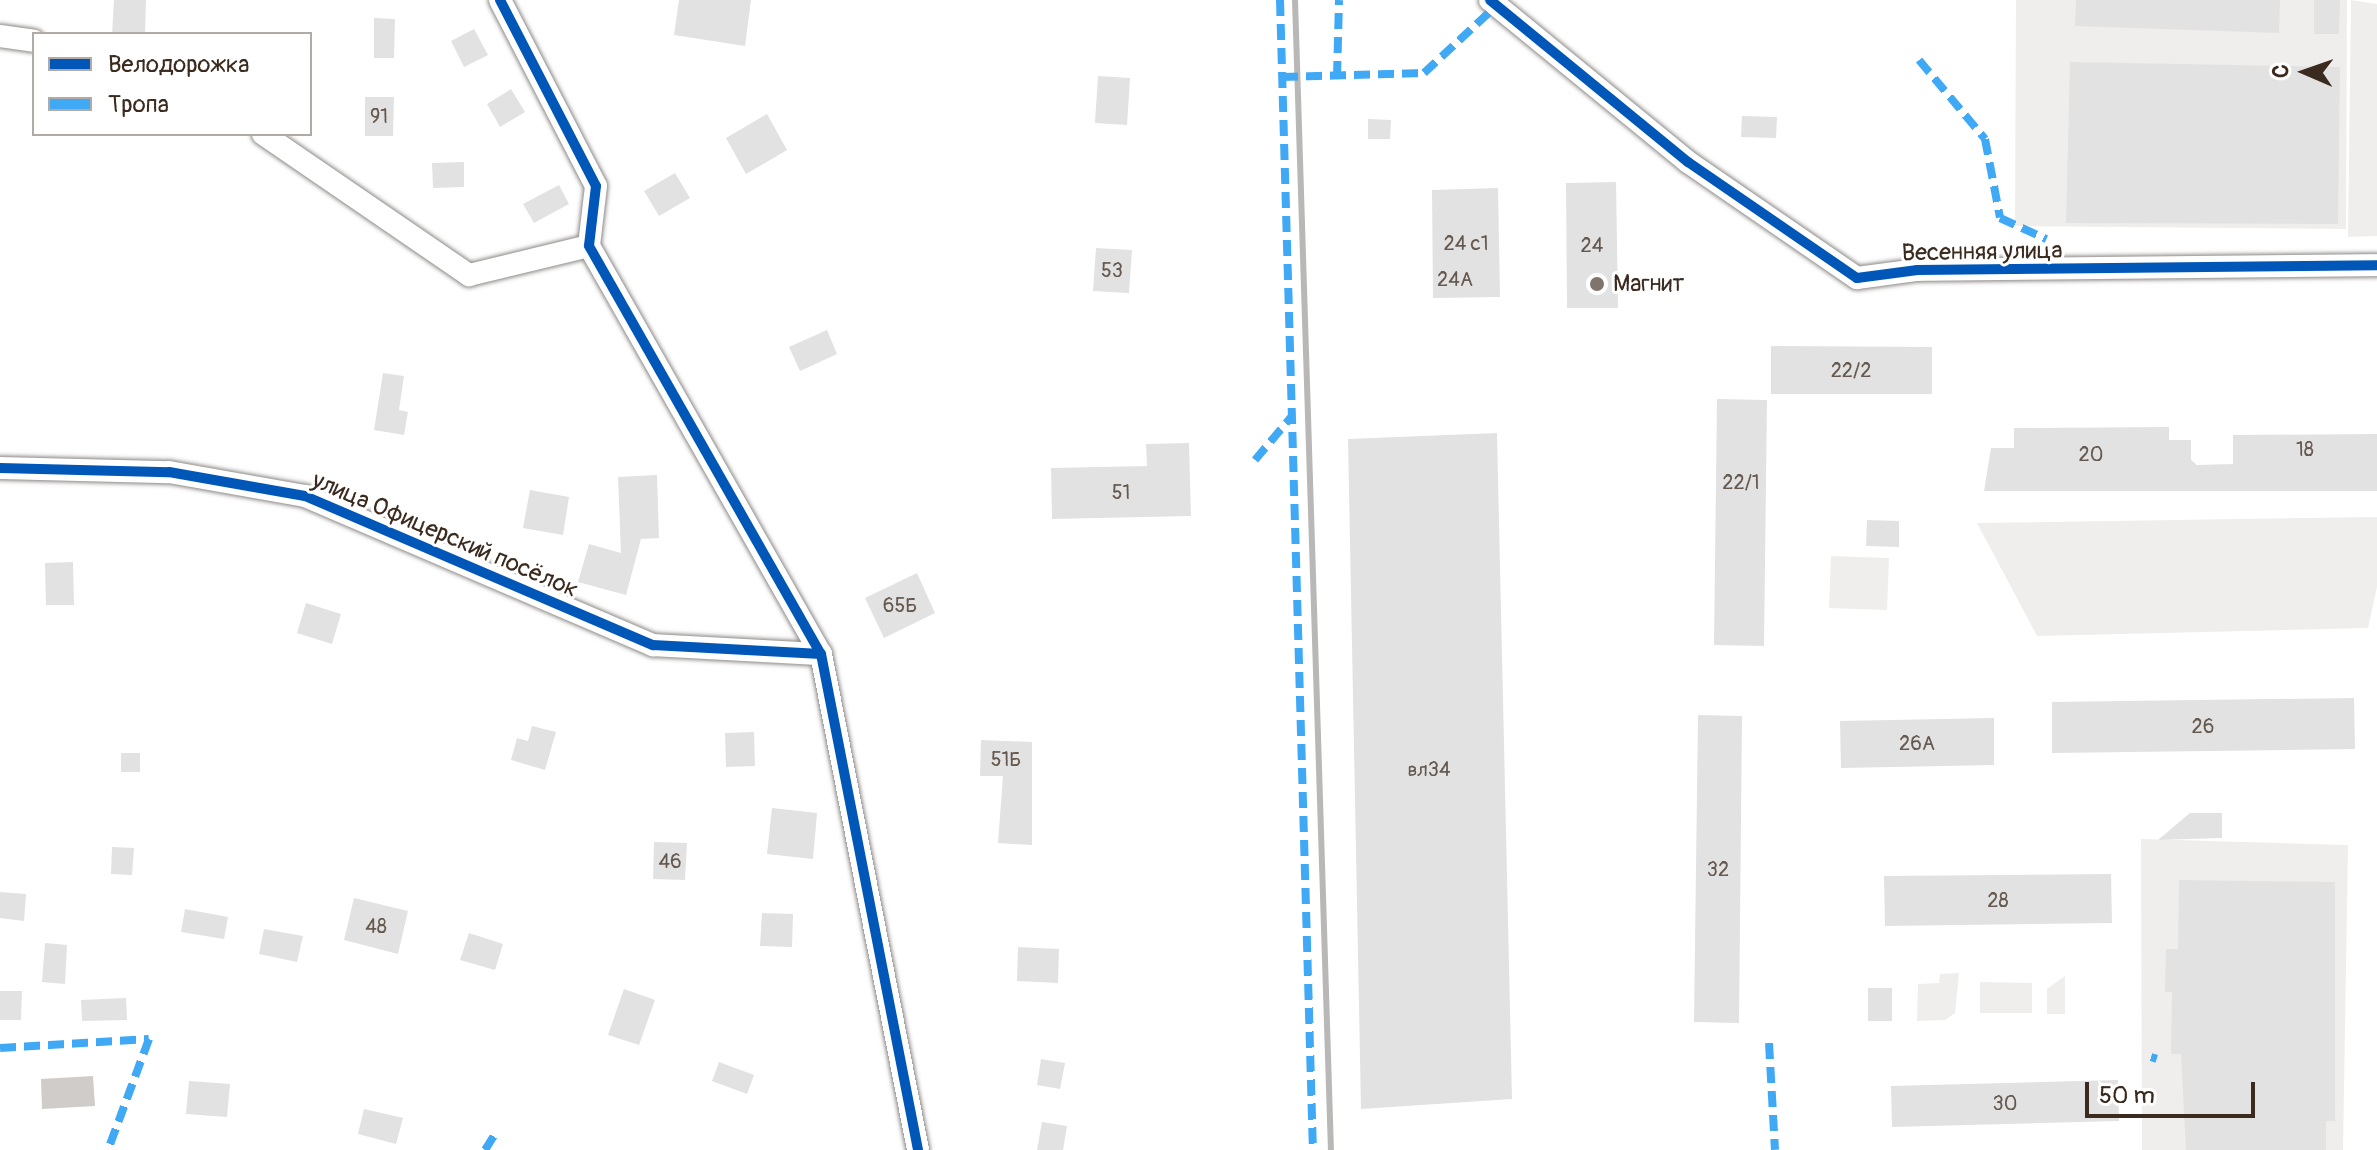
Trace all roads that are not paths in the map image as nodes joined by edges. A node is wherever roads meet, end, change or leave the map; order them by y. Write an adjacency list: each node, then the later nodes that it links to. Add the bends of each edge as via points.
1 (500, 0): 6 (street, via 596,186)
2 (1490, 0): 7 (street, Весенняя улица, via 1688,162 1857,278 1917,270)
3 (0, 36): 4 (street)
4 (32, 41)
5 (266, 136): 6 (street, via 469,275)
6 (589, 246): 9 (street)
7 (2377, 265)
8 (0, 468): 9 (street, улица Офицерский посёлок, via 169,472 305,496 653,645)
9 (821, 654): 10 (street)
10 (918, 1150)

